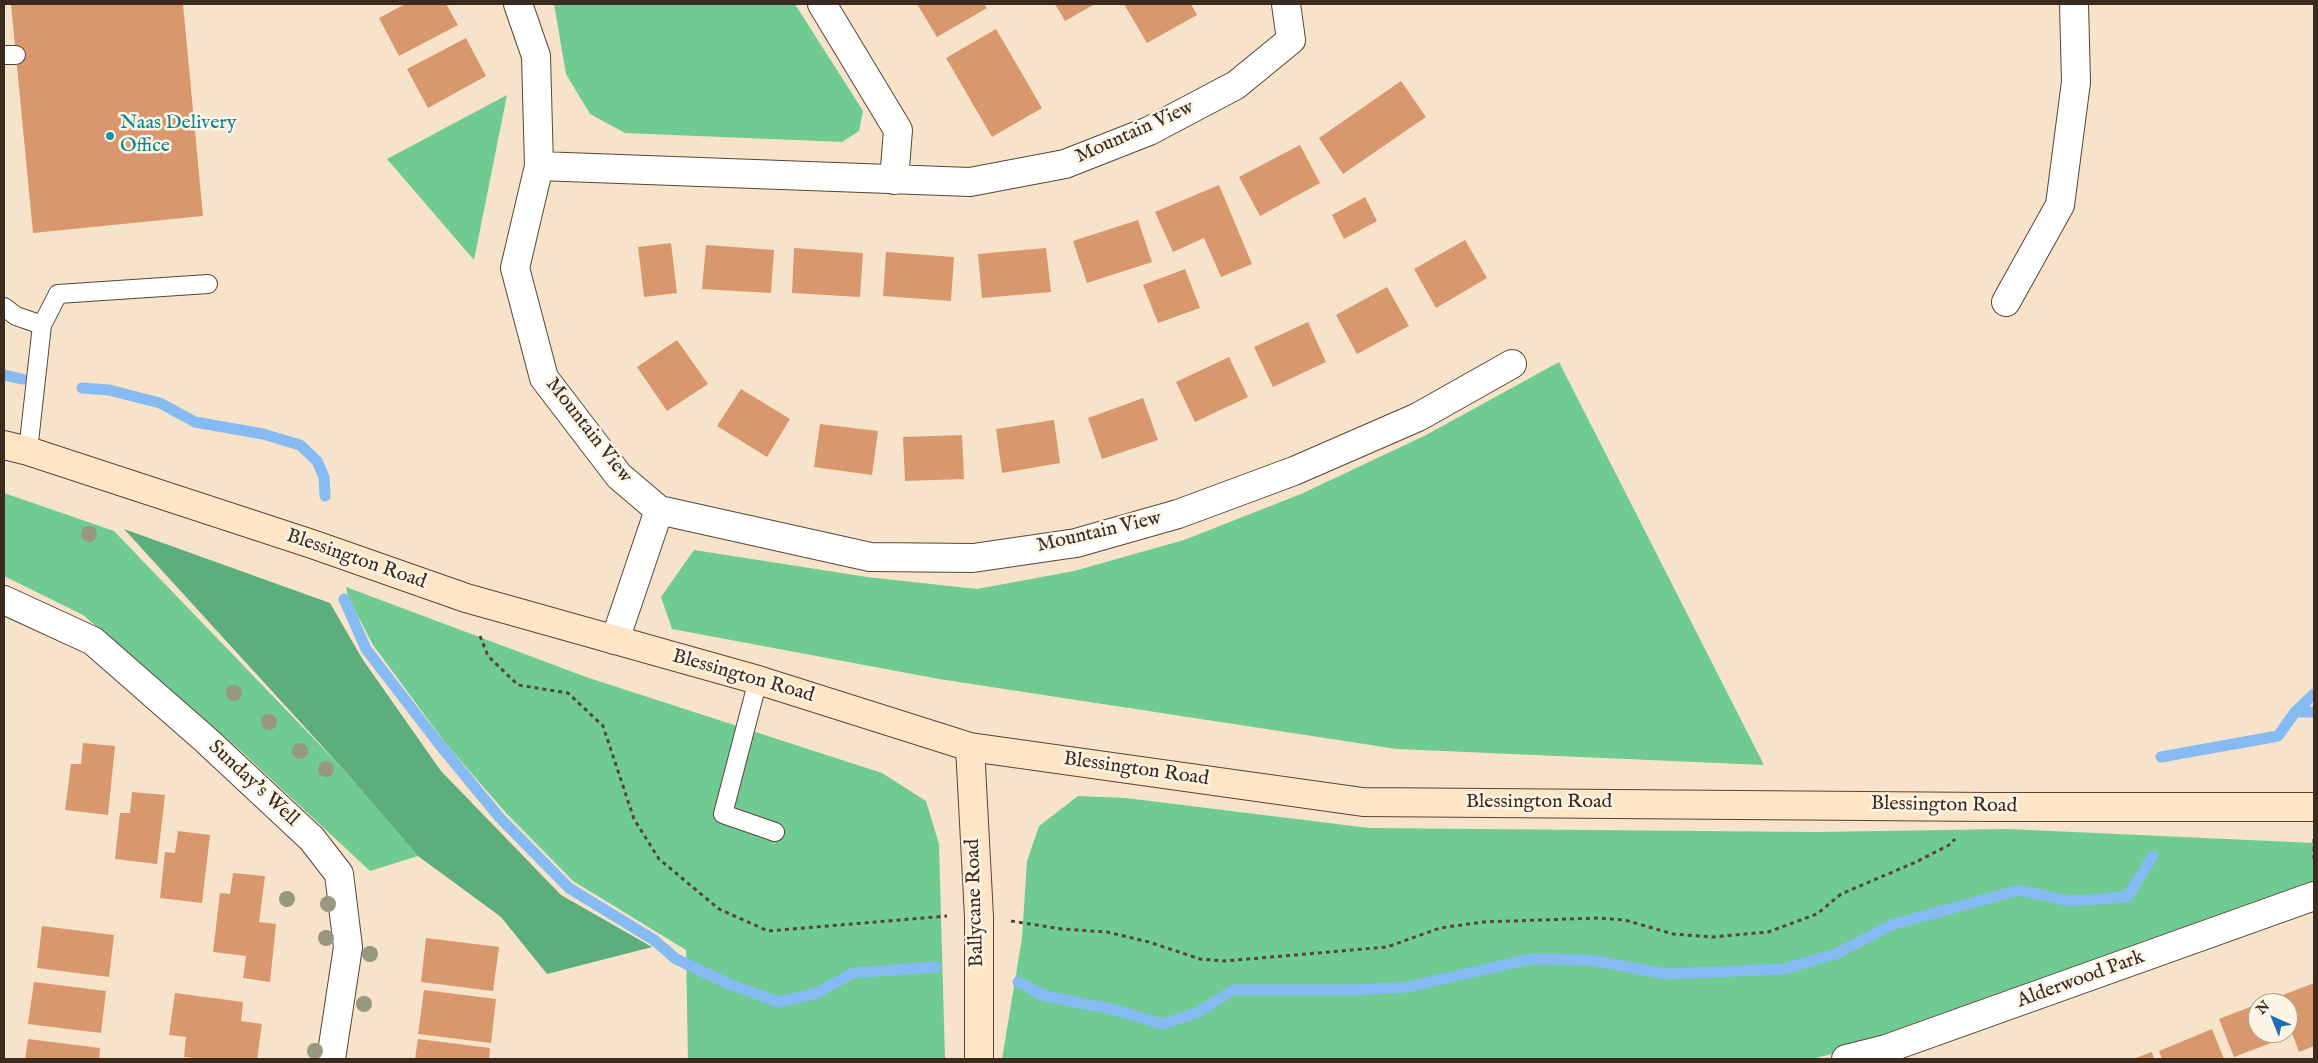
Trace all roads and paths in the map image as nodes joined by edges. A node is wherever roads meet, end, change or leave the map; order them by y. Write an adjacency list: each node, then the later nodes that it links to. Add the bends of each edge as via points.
1 (518, 4): 5 (street, Mountain View, via 536,56)
2 (822, 4): 6 (street, via 898,130)
3 (1286, 4): 6 (street, Mountain View, via 1291,40 1236,85 1148,131 1055,166 970,182)
4 (2074, 4): 8 (street, via 2076,82 2060,205)
5 (539, 166): 6 (street, Mountain View); 13 (street, Mountain View, via 515,268 544,378 619,476)
6 (894, 180)
7 (208, 284): 10 (lane, via 58,294)
8 (2006, 302)
9 (4, 307): 10 (lane, via 16,316)
10 (42, 325): 12 (lane)
11 (1512, 364): 13 (street, Mountain View, via 1418,417 1294,471 1178,514 1076,543 974,558 870,557)
12 (16, 448): 14 (main road, Blessington Road, via 312,544)
13 (659, 510): 16 (street)
14 (466, 598): 16 (main road, Blessington Road); 23 (path, via 488,656 518,685 568,693 603,726 634,819 659,859 719,908 768,931 937,915)
15 (4, 600): 24 (street, Sunday's Well, via 93,641 312,839 338,874 348,947)
16 (616, 640): 17 (main road, Blessington Road)
17 (758, 680): 18 (main road, Blessington Road); 21 (lane, via 723,814)
18 (970, 747): 19 (main road, Blessington Road, via 1363,802); 23 (main road, Ballycane Road)
19 (1990, 807): 20 (main road, Blessington Road); 23 (path, via 1949,845 1841,894 1817,914 1768,932 1712,937 1673,934 1625,920 1598,918 1484,922 1440,928 1387,946 1225,961 1200,959 1107,932 1062,929)
20 (2314, 807)
21 (775, 832)
22 (2314, 896): 26 (street, Alderwood Park, via 1886,1049)
23 (979, 916): 25 (main road, Ballycane Road)
24 (331, 1059)
25 (979, 1059)
26 (1846, 1059)

